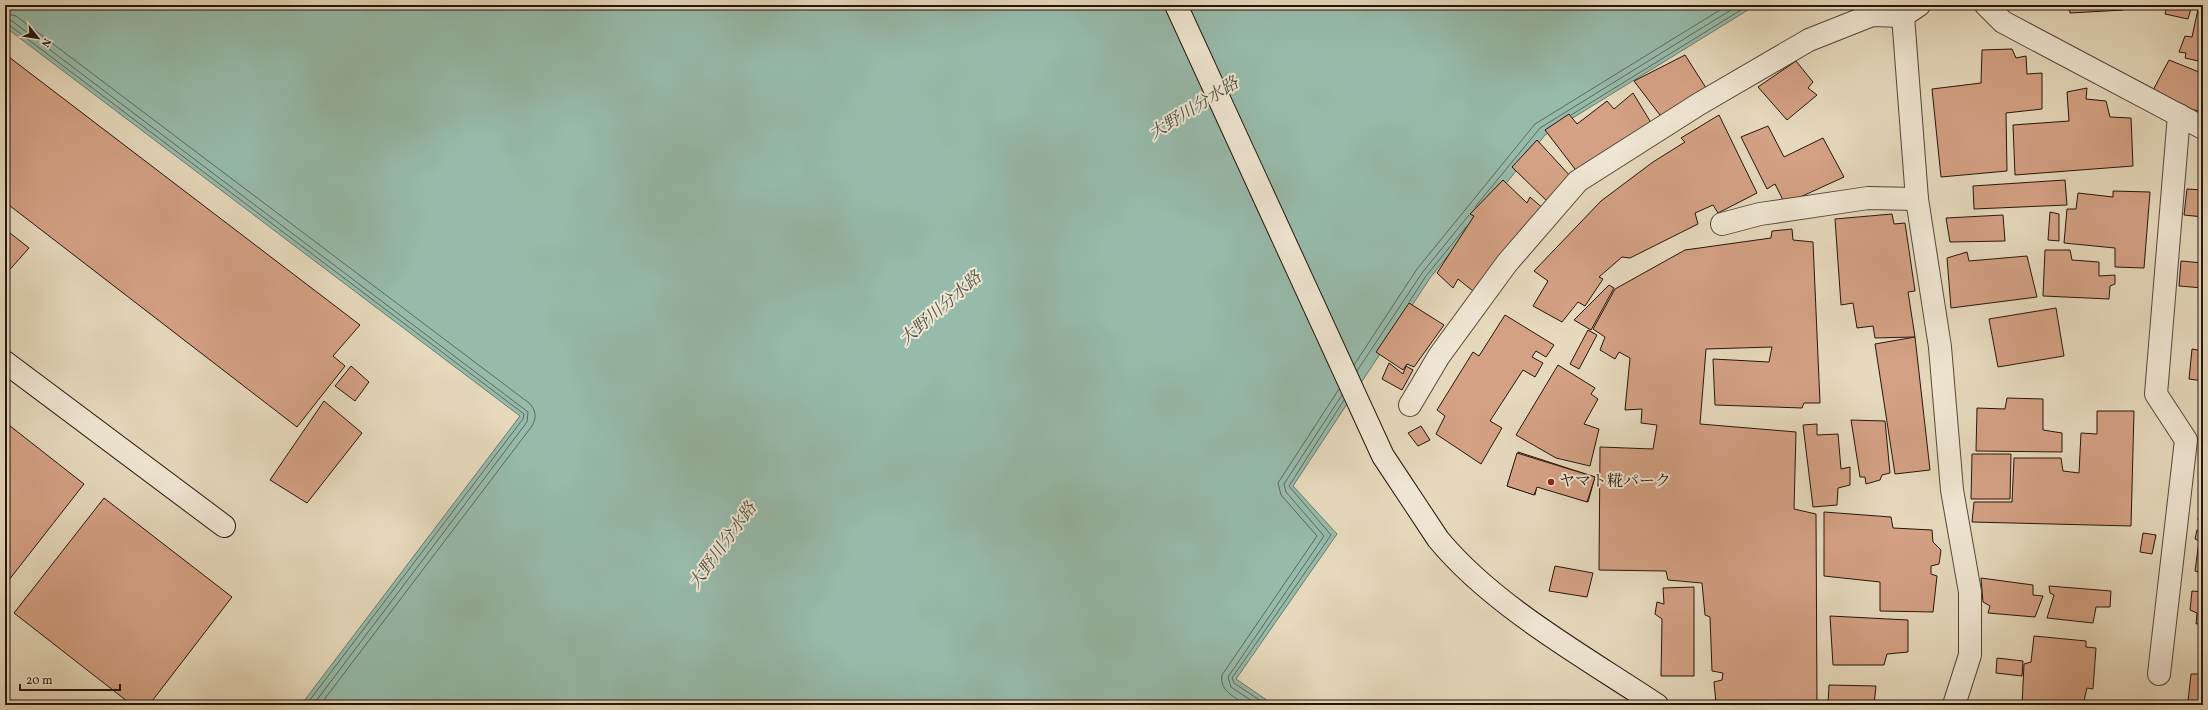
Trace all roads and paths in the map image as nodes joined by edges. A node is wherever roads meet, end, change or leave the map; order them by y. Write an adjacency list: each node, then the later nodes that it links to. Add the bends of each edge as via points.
1 (1176, 5): 12 (street, via 1383,456 1448,551 1511,608)
2 (1986, 5): 4 (street, via 2003,22)
3 (1911, 10): 6 (street); 9 (street, via 1872,15 1809,40 1699,104 1578,181 1507,263 1439,356)
4 (2179, 116): 5 (street); 11 (street, via 2156,394 2186,440)
5 (2203, 128)
6 (1917, 199): 7 (street, via 1868,198 1760,214); 13 (street, via 1940,347 1952,490 1970,592 1970,655)
7 (1722, 224)
8 (5, 362): 10 (street)
9 (1410, 405)
10 (224, 526)
11 (2159, 674)
12 (1657, 705)
13 (1954, 705)

